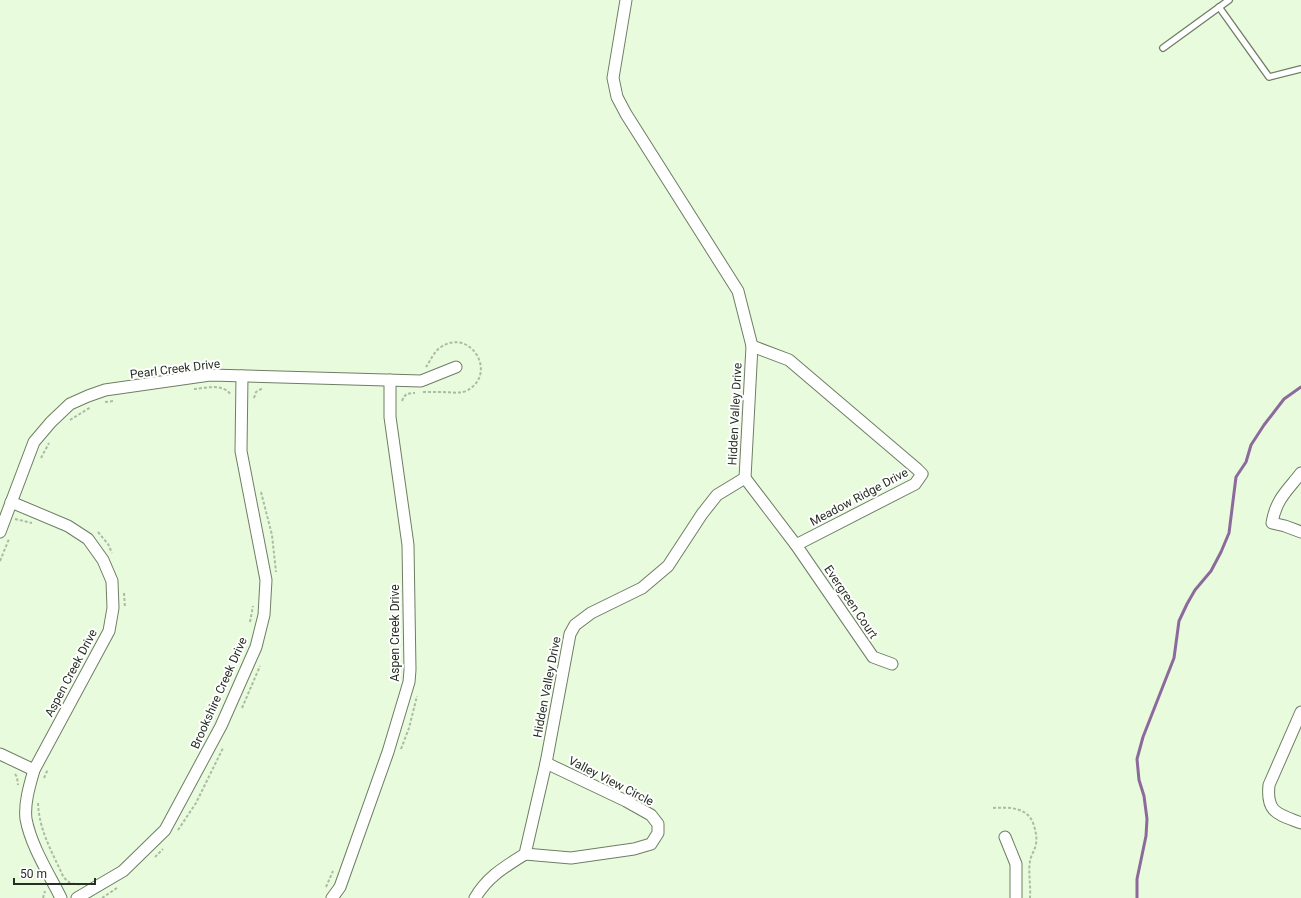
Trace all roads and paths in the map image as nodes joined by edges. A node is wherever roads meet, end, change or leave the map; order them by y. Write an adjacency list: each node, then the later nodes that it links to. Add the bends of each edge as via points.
1 (626, 0): 6 (street, Hidden Valley Drive, via 613,78 617,97 738,291)
2 (1229, 0): 3 (lane)
3 (1219, 7): 4 (lane); 5 (lane, via 1268,77)
4 (1163, 48)
5 (1301, 69)
6 (752, 346): 27 (street, Hidden Valley Drive); 36 (street, Meadow Ridge Drive, via 789,360 922,474 915,484)
7 (456, 367): 10 (street, Pearl Creek Drive, via 421,381)
8 (424, 369): 16 (path, via 437,351 454,343 471,348 481,365 476,383 465,391)
9 (242, 376): 10 (street, Pearl Creek Drive); 29 (street, Pearl Creek Drive, via 210,375 105,390 70,404 34,442); 69 (street, Brookshire Creek Drive, via 241,451 266,580 264,615 256,646 220,726 165,830 124,871)
10 (390, 380): 71 (street, Aspen Creek Drive, via 390,417 408,546 409,682 388,752 340,887)
11 (229, 386): 13 (path)
12 (264, 388): 19 (path, via 256,392)
13 (225, 389): 14 (path, via 212,387); 17 (path, via 230,393)
14 (189, 390)
15 (402, 392): 16 (path)
16 (405, 395): 20 (path)
17 (232, 400)
18 (114, 401): 21 (path)
19 (253, 401)
20 (401, 402)
21 (103, 403)
22 (97, 405): 23 (path)
23 (67, 422)
24 (49, 442): 25 (path)
25 (40, 458)
26 (1301, 473): 34 (street, via 1278,501 1272,523)
27 (745, 478): 36 (street); 52 (street, Hidden Valley Drive, via 717,495 668,566 642,588 591,613 575,625 570,634)
28 (260, 490): 39 (path, via 272,536)
29 (11, 502): 33 (street, Pearl Creek Drive); 54 (street, Aspen Creek Drive, via 68,526 88,540 103,560 112,582 109,630)
30 (17, 520): 31 (path)
31 (33, 524)
32 (94, 530): 37 (path, via 108,544)
33 (0, 532)
34 (1301, 532)
35 (11, 534): 38 (path)
36 (796, 544): 45 (street, Evergreen Court, via 873,657)
37 (115, 558)
38 (0, 562)
39 (276, 575)
40 (124, 590): 42 (path)
41 (254, 601): 43 (path)
42 (124, 612)
43 (250, 623)
44 (261, 663): 47 (path)
45 (892, 664)
46 (418, 692): 50 (path)
47 (240, 712)
48 (1301, 712): 58 (street, via 1269,785 1268,795 1270,806 1276,812)
49 (224, 745): 59 (path, via 196,803)
50 (401, 749)
51 (0, 754): 54 (street)
52 (546, 763): 62 (street, Hidden Valley Drive); 62 (street, Valley View Circle, via 652,815 658,824 658,833 651,844 634,849 571,858)
53 (49, 767): 55 (path)
54 (34, 770): 68 (street, Aspen Creek Drive, via 28,792 26,817 32,840)
55 (44, 779)
56 (38, 801): 65 (path, via 42,830 63,876 71,884)
57 (993, 808): 74 (path, via 1018,809 1033,822 1036,842 1030,862)
58 (1301, 823)
59 (176, 834)
60 (1005, 838): 73 (street, via 1016,864)
61 (166, 845): 63 (path)
62 (525, 854): 72 (street, via 492,876)
63 (153, 858)
64 (336, 864): 67 (path)
65 (82, 883)
66 (119, 887): 70 (path)
67 (325, 889)
68 (61, 898)
69 (77, 898)
70 (102, 898)
71 (332, 898)
72 (475, 898)
73 (1016, 898)
74 (1030, 898)

